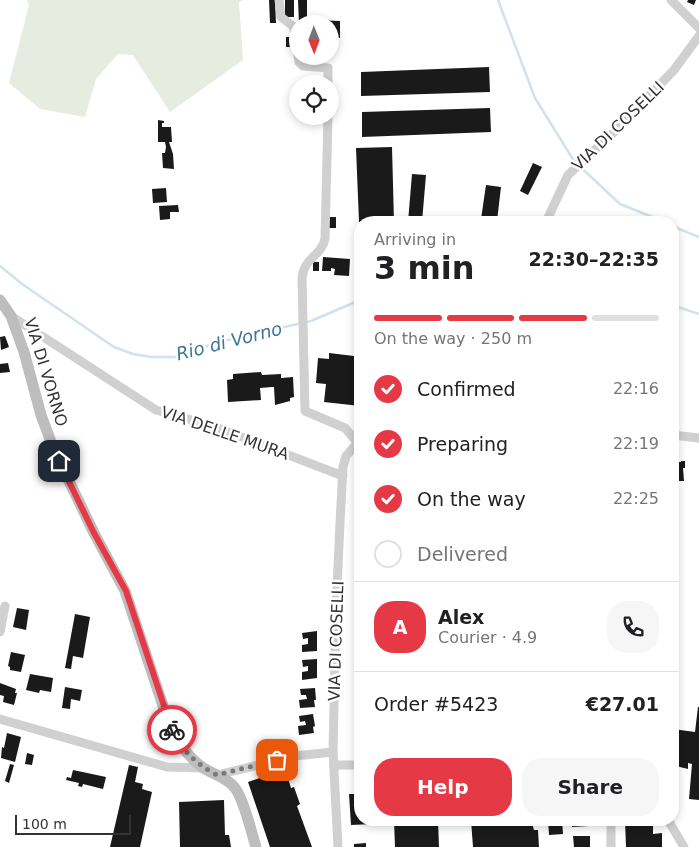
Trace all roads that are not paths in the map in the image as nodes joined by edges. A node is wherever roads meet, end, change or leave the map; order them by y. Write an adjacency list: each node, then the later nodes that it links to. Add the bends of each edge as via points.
1 (279, 0): 3 (street, via 281,17)
2 (671, 0): 4 (street)
3 (289, 23)
4 (699, 28)
5 (699, 36): 9 (street, VIA DI COSELLI, via 674,70 568,175)
6 (303, 65): 7 (street, via 328,68)
7 (328, 75)
8 (328, 125): 12 (street, via 325,239 303,269 305,412 345,428)
9 (549, 216)
10 (0, 300): 11 (street, VIA DI VORNO)
11 (11, 316): 16 (street, VIA DELLE MURA, via 156,410 213,426); 23 (street, VIA DI VORNO, via 54,450 126,591 169,724 187,754)
12 (354, 436)
13 (679, 436): 14 (street)
14 (699, 438)
15 (354, 447): 16 (street, VIA DI COSELLI, via 346,456)
16 (343, 476): 20 (street, VIA DI COSELLI)
17 (5, 606): 18 (street)
18 (0, 632)
19 (0, 719): 23 (street, via 167,767)
20 (333, 752): 21 (street, VIA DI COSELLI); 24 (street, via 295,756)
21 (334, 765): 22 (street); 28 (street, VIA DI COSELLI)
22 (354, 765)
23 (203, 768): 24 (street, VIA DI VORNO)
24 (217, 775): 27 (street, VIA DI VORNO, via 235,786)
25 (611, 826): 29 (street)
26 (672, 826): 30 (street)
27 (256, 847)
28 (338, 847)
29 (611, 847)
30 (684, 847)

